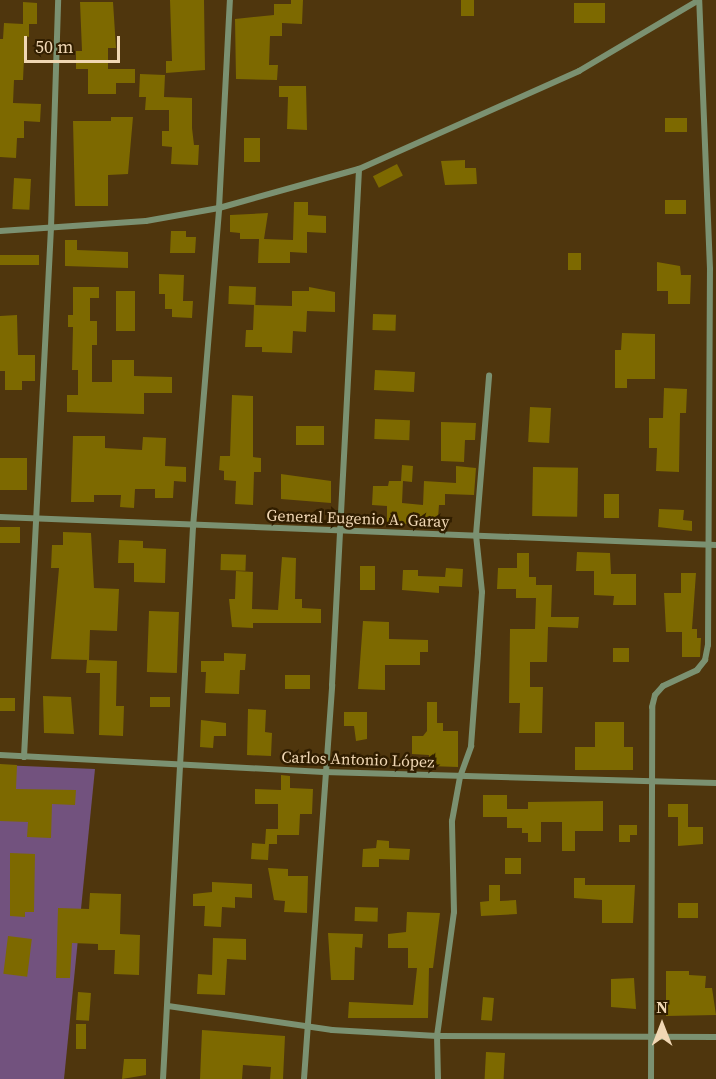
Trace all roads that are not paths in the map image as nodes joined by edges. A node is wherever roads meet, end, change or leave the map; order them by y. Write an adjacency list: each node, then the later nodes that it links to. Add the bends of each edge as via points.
1 (58, 0): 6 (street)
2 (230, 0): 5 (street)
3 (699, 0): 4 (street, via 579,71); 8 (street)
4 (359, 169): 5 (street); 13 (street)
5 (219, 208): 6 (street, via 146,221); 12 (street)
6 (51, 228): 7 (street); 11 (street)
7 (0, 231)
8 (713, 268): 15 (street)
9 (489, 376): 14 (street)
10 (0, 517): 11 (street, General Eugenio A. Garay)
11 (36, 518): 12 (street, General Eugenio A. Garay); 18 (street)
12 (193, 527): 13 (street, General Eugenio A. Garay); 19 (street)
13 (342, 531): 14 (street, General Eugenio A. Garay); 20 (street)
14 (476, 535): 15 (street, General Eugenio A. Garay); 21 (street, via 482,592 471,746)
15 (707, 545): 16 (street, General Eugenio A. Garay); 22 (street, via 705,660 697,670 663,686 655,695)
16 (716, 545)
17 (0, 755): 18 (street, Carlos Antonio López)
18 (24, 757): 19 (street, Carlos Antonio López)
19 (182, 765): 20 (street, Carlos Antonio López); 24 (street)
20 (324, 772): 21 (street, Carlos Antonio López); 25 (street)
21 (460, 777): 22 (street, Carlos Antonio López); 26 (street, via 452,820 454,912)
22 (650, 782): 23 (street, Carlos Antonio López); 27 (street)
23 (716, 783)
24 (168, 1006): 25 (street); 29 (street)
25 (306, 1026): 26 (street); 30 (street)
26 (437, 1036): 27 (street); 31 (street)
27 (651, 1036): 28 (street); 32 (street)
28 (716, 1036)
29 (162, 1079)
30 (304, 1079)
31 (438, 1079)
32 (651, 1079)

